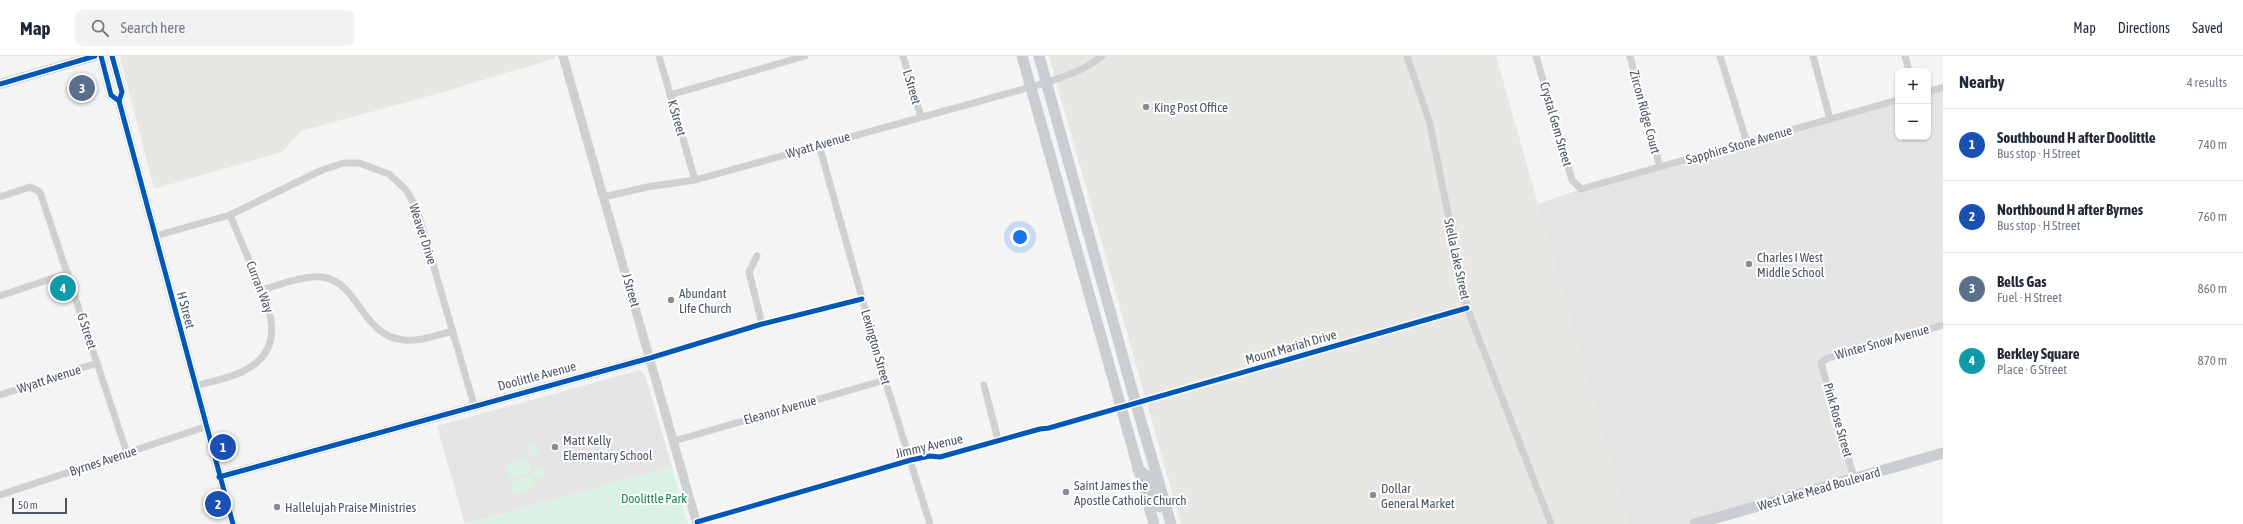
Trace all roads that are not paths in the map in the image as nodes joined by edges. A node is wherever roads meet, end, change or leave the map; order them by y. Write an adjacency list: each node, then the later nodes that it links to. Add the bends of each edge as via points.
1 (95, 56): 17 (main road)
2 (100, 56): 25 (street, H Street, via 111,95)
3 (112, 56): 25 (street, H Street, via 122,92)
4 (563, 56): 35 (street, J Street)
5 (659, 56): 24 (street, K Street)
6 (805, 56): 24 (street)
7 (903, 56): 27 (street, L Street)
8 (1022, 56): 21 (main road)
9 (1039, 56): 19 (main road)
10 (1102, 56): 19 (street, Wyatt Avenue, via 1090,66 1070,76)
11 (1407, 56): 43 (street, Stella Lake Street, via 1430,124)
12 (1536, 56): 33 (street, Crystal Gem Street, via 1572,180)
13 (1630, 56): 31 (street, Zircon Ridge Court)
14 (1720, 56): 29 (street)
15 (1813, 56): 28 (street)
16 (1905, 56): 18 (street)
17 (65, 61): 20 (main road)
18 (1908, 68)
19 (1046, 83): 21 (street, Wyatt Avenue); 54 (main road)
20 (0, 84)
21 (1031, 87): 27 (street, Wyatt Avenue); 56 (main road)
22 (1943, 87): 23 (street)
23 (1931, 91)
24 (670, 95): 32 (street, K Street)
25 (119, 101): 37 (street, H Street)
26 (1895, 101): 28 (street, Sapphire Stone Avenue)
27 (921, 117): 30 (street, Wyatt Avenue)
28 (1830, 119): 29 (street, Sapphire Stone Avenue)
29 (1747, 143): 31 (street, Sapphire Stone Avenue)
30 (819, 145): 32 (street, Wyatt Avenue); 42 (street, Lexington Street)
31 (1660, 167): 33 (street, Sapphire Stone Avenue)
32 (695, 180): 35 (street, Wyatt Avenue)
33 (1581, 189)
34 (0, 197): 39 (street, G Street, via 30,187 40,192)
35 (604, 197): 47 (street, J Street)
36 (230, 215): 37 (street, Weaver Drive); 40 (street, Curran Way); 46 (street, Weaver Drive, via 335,165 360,163 381,170 406,190 417,210)
37 (155, 236): 52 (street, H Street)
38 (757, 256): 44 (street, via 749,272)
39 (68, 273): 41 (street); 49 (street, G Street)
40 (262, 290): 46 (street, via 313,277 325,278 346,289 373,326 382,332 403,340 413,340); 52 (street, Curran Way, via 272,314 273,332 266,351 260,359 241,373)
41 (0, 296)
42 (862, 299): 44 (street, Doolittle Avenue); 50 (street, Lexington Street)
43 (1467, 308): 54 (street, Mount Mariah Drive); 73 (street, Stella Lake Street)
44 (762, 324): 47 (street, Doolittle Avenue)
45 (1943, 325): 48 (street, Winter Snow Avenue)
46 (452, 331): 55 (street, Weaver Drive)
47 (650, 358): 55 (street, Doolittle Avenue); 59 (street, J Street)
48 (1821, 362): 65 (street, Pink Rose Street)
49 (97, 363): 53 (street, Wyatt Avenue); 60 (street, G Street)
50 (885, 380): 59 (street, Eleanor Avenue); 62 (street, Lexington Street)
51 (984, 385): 58 (street)
52 (194, 386): 57 (street, H Street)
53 (0, 395)
54 (1136, 404): 56 (street, Mount Mariah Drive); 67 (main road)
55 (474, 405): 64 (street, Doolittle Avenue)
56 (1121, 408): 58 (street, Jimmy Avenue); 63 (main road)
57 (205, 427): 60 (street, Byrnes Avenue); 64 (street, H Street)
58 (998, 440): 62 (street, Jimmy Avenue, via 940,456)
59 (674, 441): 68 (street, J Street)
60 (127, 453): 66 (street, Byrnes Avenue)
61 (1943, 453): 65 (main road, West Lake Mead Boulevard)
62 (911, 460): 68 (street, Jimmy Avenue); 70 (street, Lexington Street)
63 (1138, 469): 67 (main road, via 1148,477 1159,504 1162,509); 71 (main road)
64 (219, 477): 69 (street, H Street)
65 (1854, 478): 74 (main road, West Lake Mead Boulevard)
66 (0, 495)
67 (1167, 510): 72 (main road)
68 (697, 523)
69 (233, 524)
70 (930, 524)
71 (1154, 524)
72 (1171, 524)
73 (1551, 524)
74 (1694, 524)

